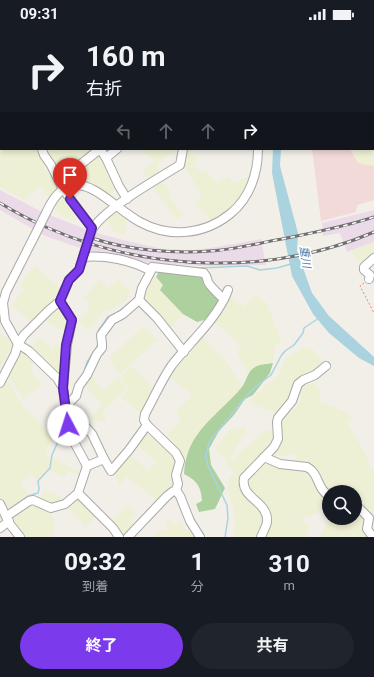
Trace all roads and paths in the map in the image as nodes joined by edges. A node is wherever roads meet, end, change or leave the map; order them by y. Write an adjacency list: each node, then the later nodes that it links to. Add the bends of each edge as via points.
1 (42, 150): 8 (street)
2 (99, 150): 8 (street)
3 (101, 150): 7 (street)
4 (116, 150): 7 (street)
5 (183, 150): 10 (street, via 180,165)
6 (258, 150): 11 (street, via 256,174 235,210 203,229 185,233 163,231 140,222)
7 (106, 158): 10 (street)
8 (58, 179): 9 (street)
9 (63, 189): 11 (street, via 83,186); 12 (street); 22 (street, bridge, via 51,203 6,292 3,303 5,321)
10 (127, 199): 11 (street)
11 (117, 206): 12 (street)
12 (92, 229): 13 (street, bridge)
13 (83, 255): 19 (street, via 98,255 138,263 151,271); 20 (street, via 79,270 69,280)
14 (374, 258): 16 (street, via 364,266 364,270 370,275)
15 (152, 267): 18 (street, via 204,273 218,295)
16 (369, 279): 21 (path, via 360,286)
17 (228, 290): 18 (street)
18 (224, 299): 25 (street)
19 (139, 300): 25 (street); 29 (street, via 112,320 101,335 102,348 79,386 76,396)
20 (60, 301): 24 (street); 28 (street, via 72,320 66,345)
21 (374, 313)
22 (10, 328): 23 (street); 24 (street)
23 (0, 329)
24 (18, 344): 27 (street); 28 (street, via 57,378)
25 (184, 352): 30 (street, via 172,366 145,414 144,420)
26 (326, 366): 31 (street, via 298,384 292,401 278,418 277,442)
27 (1, 379)
28 (63, 388): 29 (street)
29 (66, 406): 32 (street, via 92,434); 33 (street, via 73,440)
30 (147, 425): 32 (street, via 111,470); 35 (street, via 176,453 180,461 176,475)
31 (264, 457): 34 (street, via 280,464 310,469); 45 (street, via 244,478 243,484 247,493 262,506 266,515)
32 (104, 459): 33 (street)
33 (87, 466): 36 (street)
34 (322, 488)
35 (176, 490): 43 (street, via 167,496); 44 (street)
36 (78, 493): 39 (street, via 65,504 51,508 33,500 29,501); 42 (street)
37 (0, 504): 39 (street)
38 (362, 511): 46 (street, via 369,518 367,529)
39 (8, 518): 40 (street); 41 (street)
40 (0, 528)
41 (20, 537)
42 (119, 537)
43 (128, 537)
44 (200, 537)
45 (261, 537)
46 (373, 537)

